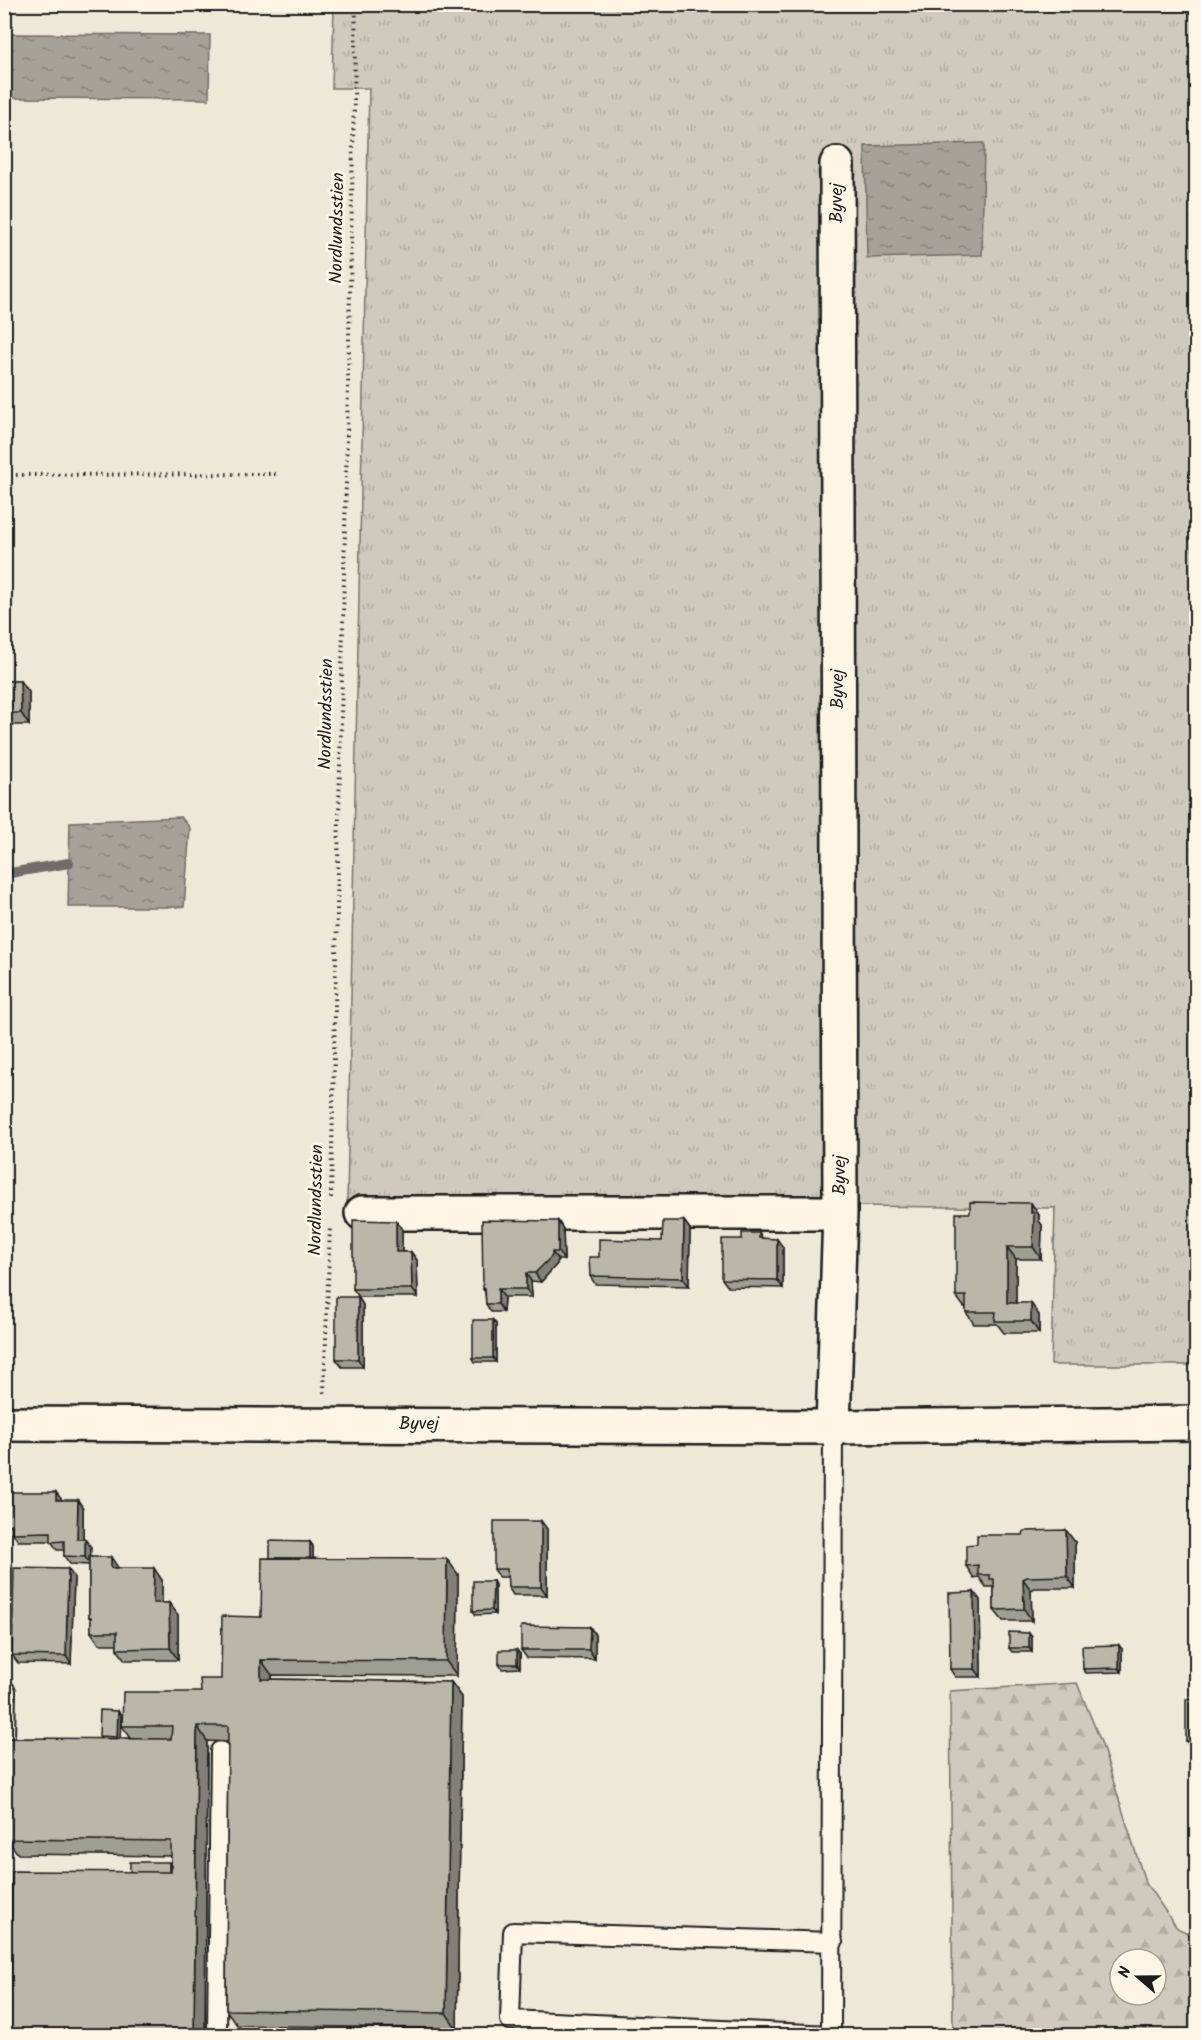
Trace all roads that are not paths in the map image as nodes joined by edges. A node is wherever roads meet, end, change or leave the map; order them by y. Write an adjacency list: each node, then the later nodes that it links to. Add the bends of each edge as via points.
1 (837, 164): 3 (street, Byvej)
2 (362, 1213): 3 (street, Byvej)
3 (840, 1213): 6 (street, Byvej)
4 (1197, 1423): 6 (street, Byvej)
5 (4, 1424): 6 (street, Byvej)
6 (833, 1427): 10 (lane)
7 (6, 1691): 9 (lane)
8 (220, 1751): 13 (lane)
9 (4, 1784)
10 (833, 1942): 10 (lane, via 831,2036 510,2020 513,1932)
11 (4, 1984): 12 (lane)
12 (5, 2036)
13 (217, 2036)

